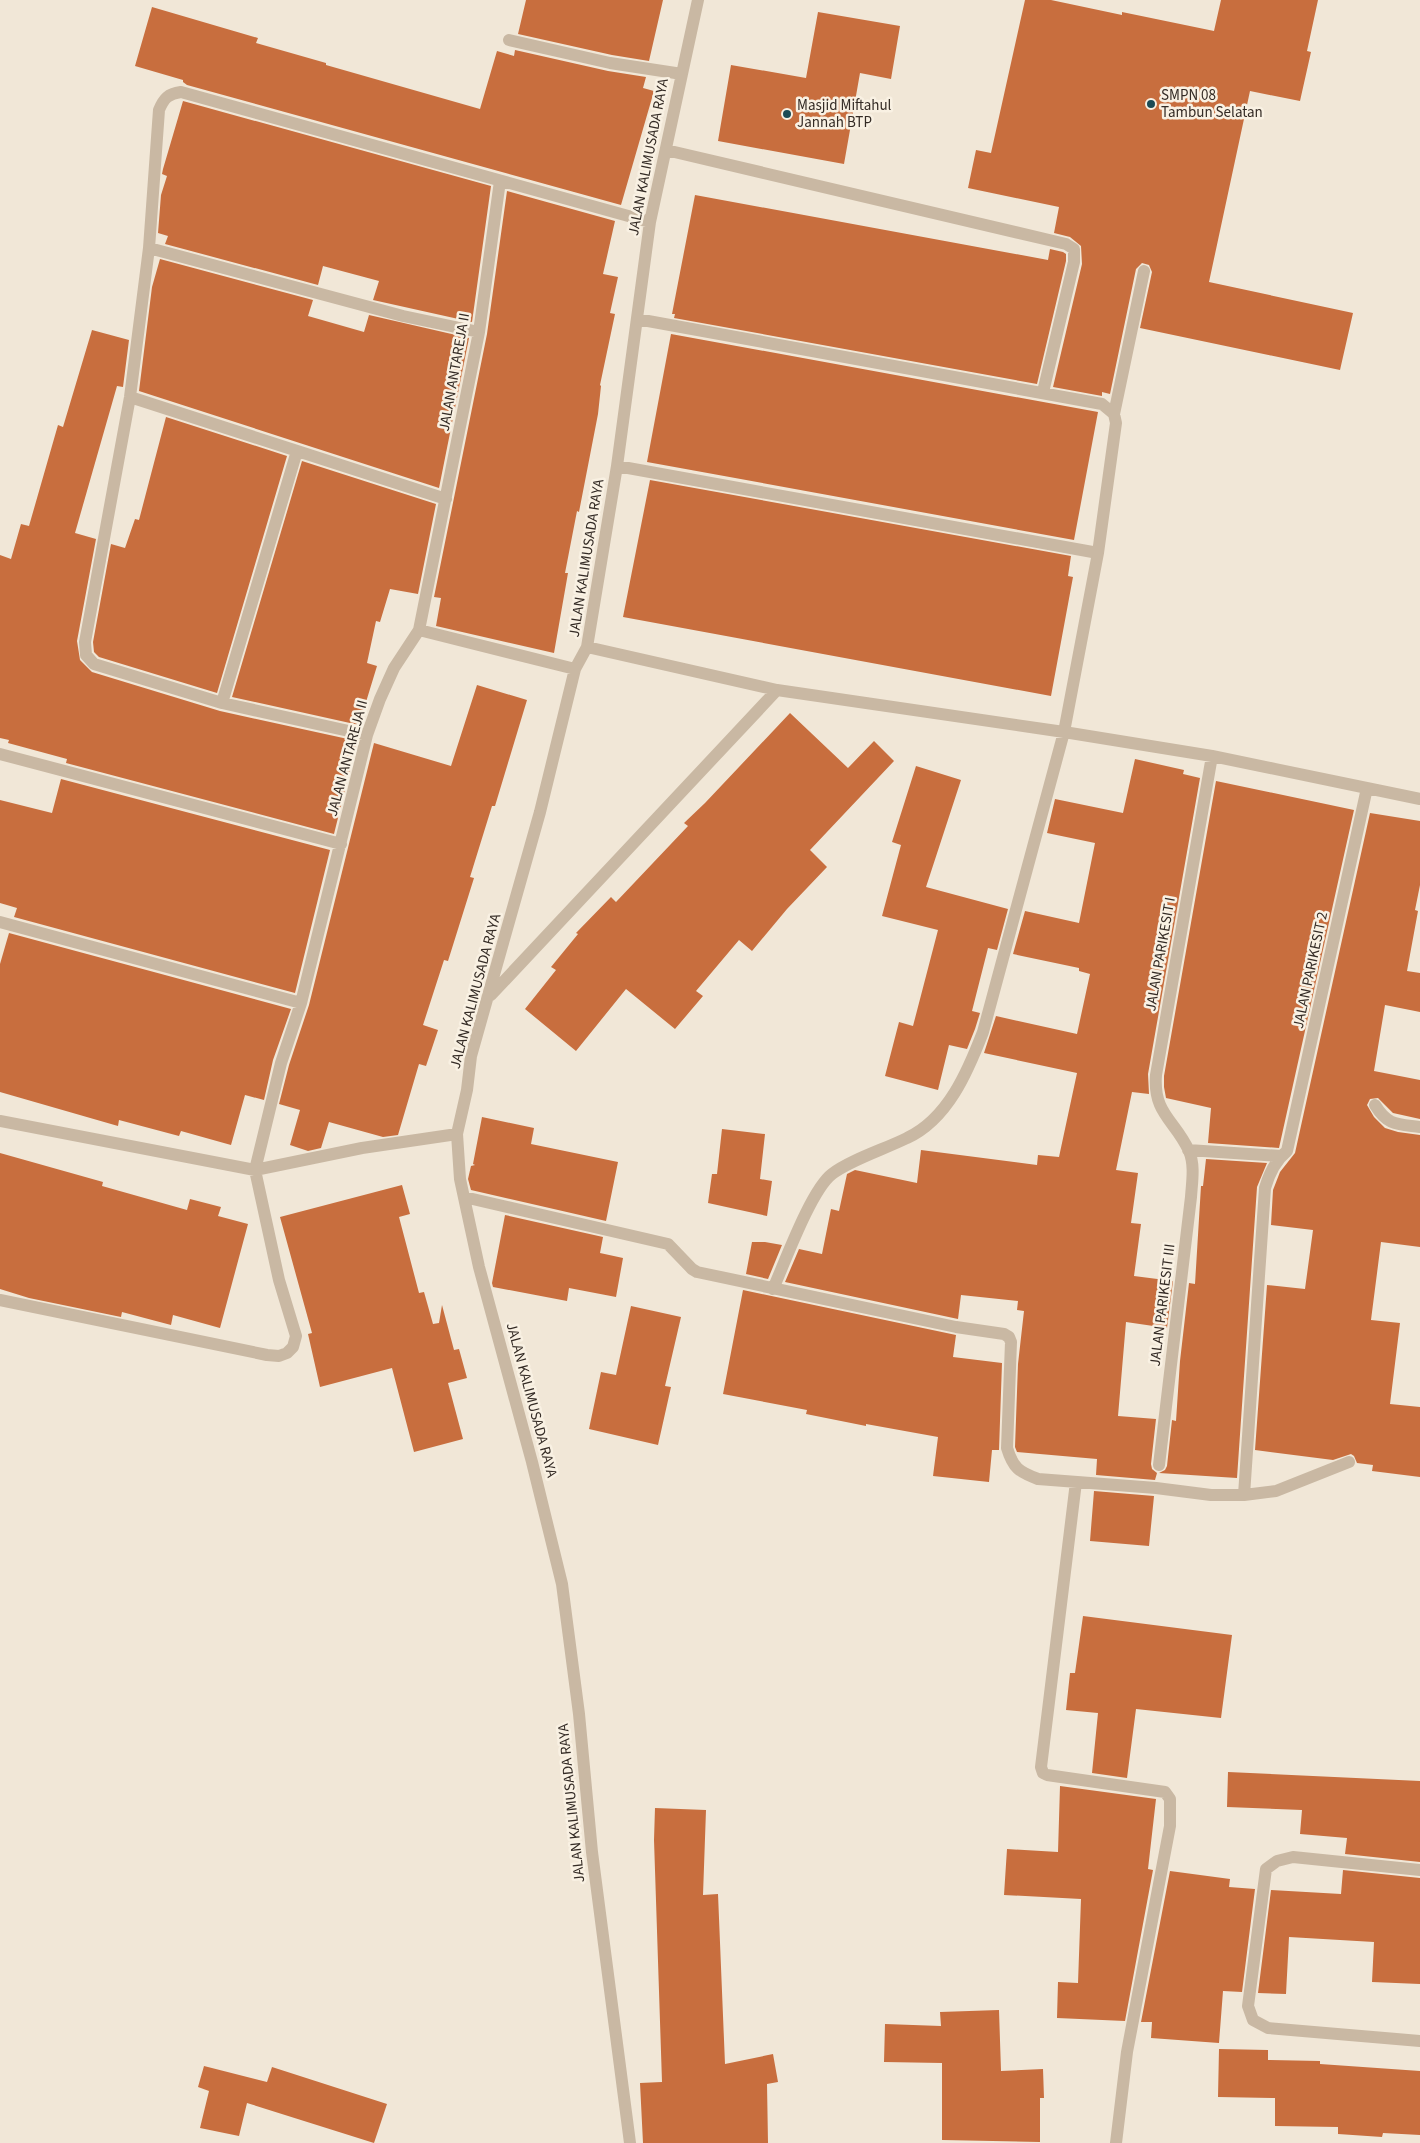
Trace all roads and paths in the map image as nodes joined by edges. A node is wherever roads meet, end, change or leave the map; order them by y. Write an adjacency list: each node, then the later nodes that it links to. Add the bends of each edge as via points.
1 (698, 0): 3 (street, JALAN KALIMUSADA RAYA)
2 (508, 40): 3 (street, via 610,63)
3 (682, 74): 4 (street, JALAN KALIMUSADA RAYA)
4 (666, 150): 6 (street, JALAN KALIMUSADA RAYA); 11 (street, via 1066,244 1074,249 1074,262)
5 (500, 181): 6 (street); 7 (street, via 181,92 163,100 159,110); 10 (street, JALAN ANTAREJA II)
6 (650, 222): 9 (street, JALAN KALIMUSADA RAYA)
7 (149, 248): 10 (street, via 403,316); 12 (street)
8 (1144, 271): 13 (street)
9 (637, 319): 11 (street); 15 (street, JALAN KALIMUSADA RAYA)
10 (479, 332): 16 (street, JALAN ANTAREJA II)
11 (1043, 392): 13 (street, via 1102,404)
12 (130, 397): 14 (street); 22 (street, via 85,642 86,655 94,664)
13 (1114, 414): 17 (street, via 1116,423)
14 (297, 451): 16 (street); 22 (street)
15 (617, 466): 17 (street); 19 (street, JALAN KALIMUSADA RAYA)
16 (446, 500): 18 (street, JALAN ANTAREJA II)
17 (1098, 554): 23 (street)
18 (418, 630): 20 (street); 24 (street, JALAN ANTAREJA II, via 394,668)
19 (588, 648): 20 (street, JALAN KALIMUSADA RAYA); 21 (street)
20 (575, 670): 31 (street, JALAN KALIMUSADA RAYA)
21 (777, 690): 23 (street); 31 (street)
22 (222, 702): 24 (street)
23 (1064, 732): 26 (street); 41 (street, via 996,991 969,1069 930,1124 910,1137 831,1174 816,1192)
24 (367, 735): 29 (street, JALAN ANTAREJA II)
25 (0, 754): 29 (street)
26 (1212, 756): 27 (street); 37 (street, JALAN PARIKESIT I, via 1155,1091 1158,1103)
27 (1367, 788): 28 (street); 38 (street, JALAN PARIKESIT 2, via 1287,1151)
28 (1420, 799)
29 (341, 844): 32 (street, JALAN ANTAREJA II)
30 (0, 922): 32 (street)
31 (489, 998): 36 (street, JALAN KALIMUSADA RAYA, via 471,1056)
32 (301, 1003): 39 (street, JALAN ANTAREJA II)
33 (1375, 1105): 35 (street, via 1394,1124)
34 (0, 1121): 39 (street)
35 (1420, 1126)
36 (457, 1134): 39 (street, via 362,1148); 40 (street, JALAN KALIMUSADA RAYA)
37 (1188, 1150): 38 (street); 44 (street, JALAN PARIKESIT III, via 1192,1166 1191,1198)
38 (1281, 1156): 46 (street, JALAN PARIKESIT 2, via 1265,1188)
39 (255, 1170): 42 (street, via 279,1280 296,1336 287,1353 267,1355)
40 (464, 1198): 41 (street, via 655,1240 668,1244 697,1272); 49 (street, JALAN KALIMUSADA RAYA, via 562,1584 593,1861)
41 (773, 1289): 45 (street, via 1009,1337 1007,1448 1011,1462 1022,1473 1038,1480)
42 (0, 1300)
43 (1349, 1462): 46 (street, via 1276,1491)
44 (1159, 1465)
45 (1076, 1482): 46 (street); 50 (street, via 1043,1773 1165,1792 1172,1808 1127,2052)
46 (1244, 1494)
47 (1420, 1870): 48 (street, via 1293,1857 1277,1861 1266,1869 1248,2006 1253,2020 1268,2028)
48 (1420, 2041)
49 (630, 2143)
50 (1116, 2143)

